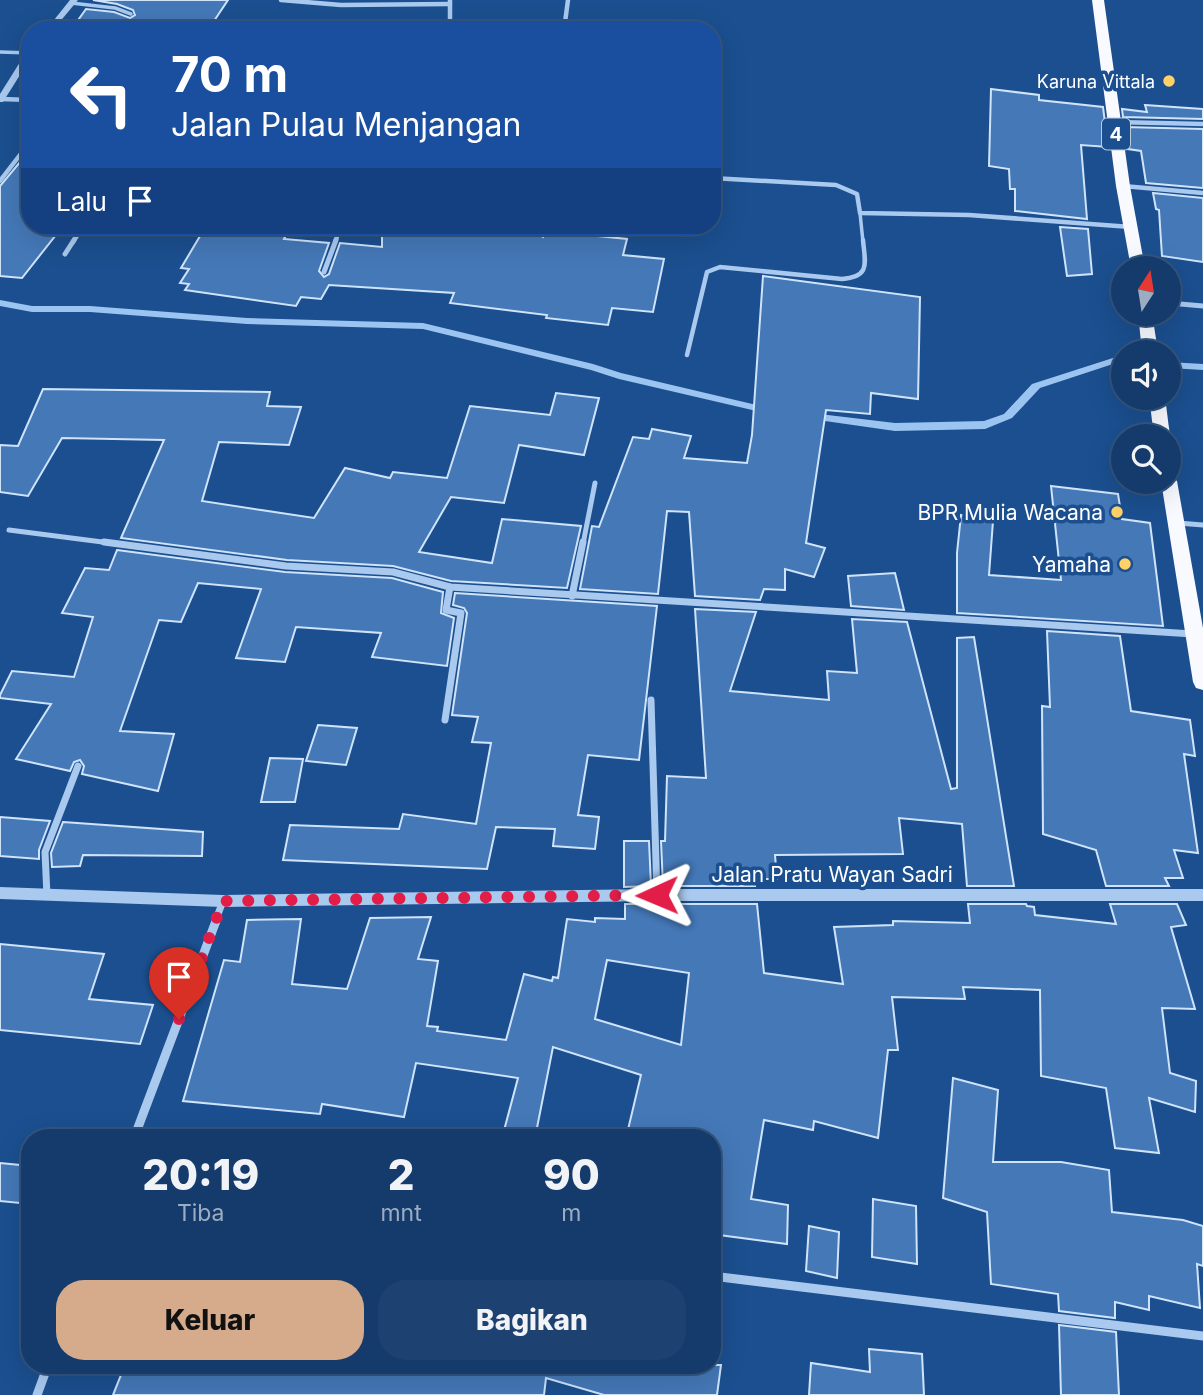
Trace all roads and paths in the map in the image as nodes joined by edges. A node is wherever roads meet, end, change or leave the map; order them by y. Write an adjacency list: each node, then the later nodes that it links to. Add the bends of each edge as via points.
1 (281, 0): 5 (street, via 341,5)
2 (568, 0): 9 (street)
3 (1098, 0): 15 (highway, 4)
4 (72, 1): 6 (lane); 7 (street)
5 (450, 2): 8 (street)
6 (131, 14)
7 (56, 21)
8 (450, 21)
9 (565, 21)
10 (0, 52): 11 (lane)
11 (21, 53)
12 (21, 67): 13 (street)
13 (0, 99): 14 (street)
14 (21, 100)
15 (1114, 122): 16 (street); 20 (highway, 4)
16 (1203, 124)
17 (21, 154): 19 (street)
18 (721, 179): 22 (street, via 835,186 857,194)
19 (0, 181)
20 (1123, 186): 21 (street); 23 (highway, 4)
21 (1203, 193)
22 (860, 213): 23 (street, via 969,215); 31 (lane, via 865,264 859,277 720,267 707,272)
23 (1131, 227): 27 (highway, 4)
24 (77, 235): 26 (street)
25 (338, 235): 28 (street)
26 (65, 254)
27 (1136, 256)
28 (324, 272)
29 (1181, 304): 30 (street)
30 (1203, 306)
31 (687, 355)
32 (595, 483): 38 (street)
33 (1172, 494): 34 (highway)
34 (1178, 523): 35 (street); 39 (highway)
35 (1203, 525)
36 (9, 530): 37 (street, via 286,566 393,572)
37 (450, 587): 38 (street); 42 (street, via 446,610 461,613)
38 (572, 596): 39 (street)
39 (1194, 634): 40 (highway)
40 (1203, 682)
41 (651, 700): 45 (street)
42 (445, 720)
43 (78, 766): 47 (street, via 45,852)
44 (0, 893): 47 (street, Jalan Pratu Wayan Sadri)
45 (657, 895): 46 (street, Jalan Pratu Wayan Sadri); 48 (street, Jalan Pratu Wayan Sadri)
46 (1203, 895)
47 (47, 897): 48 (street, Jalan Pratu Wayan Sadri)
48 (223, 901): 49 (street)
49 (137, 1129)
50 (721, 1277): 51 (street)
51 (1203, 1336)
52 (45, 1374): 53 (street)
53 (37, 1395)

